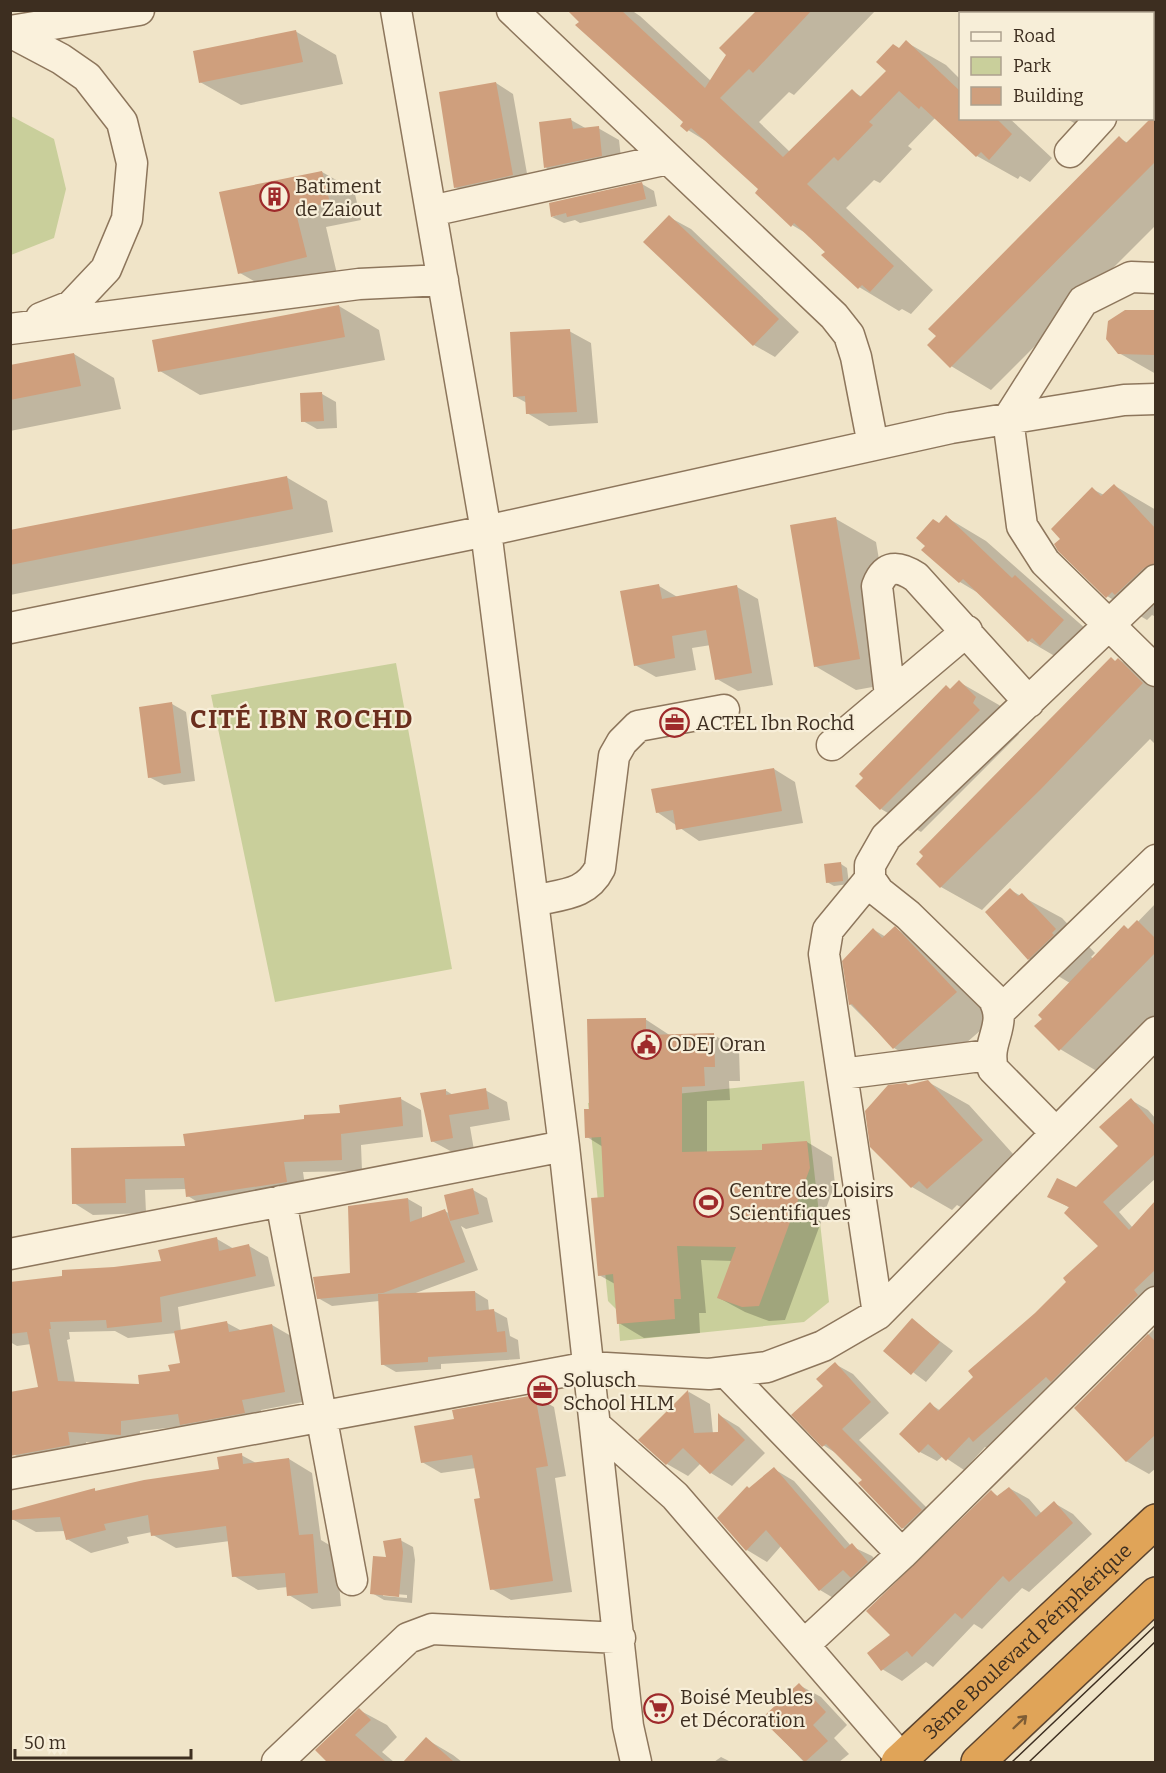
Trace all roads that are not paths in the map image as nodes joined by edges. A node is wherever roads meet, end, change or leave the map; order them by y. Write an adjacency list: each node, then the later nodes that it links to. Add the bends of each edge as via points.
1 (139, 10): 4 (street)
2 (396, 10): 8 (street)
3 (512, 10): 7 (street)
4 (10, 32): 11 (street, via 87,77 122,122 132,163 127,219 106,269 70,306)
5 (1099, 120): 6 (street)
6 (1070, 152)
7 (668, 159): 8 (street); 14 (street, via 834,316 849,335)
8 (431, 212): 10 (street)
9 (1155, 279): 13 (street, via 1131,277 1083,301)
10 (443, 280): 11 (street, via 359,284); 15 (street)
11 (15, 328)
12 (1155, 399): 13 (street, via 1124,400)
13 (1008, 419): 14 (street); 17 (street, via 1022,526 1045,562)
14 (873, 445): 15 (street)
15 (486, 531): 18 (street); 27 (street)
16 (1155, 580): 17 (street)
17 (1110, 625): 20 (street); 22 (street)
18 (10, 628)
19 (967, 631): 21 (street); 21 (street, via 916,577 901,568 890,568 881,574 877,586); 22 (street)
20 (1155, 671)
21 (890, 696): 24 (street)
22 (1029, 702): 26 (street, via 886,837 870,865)
23 (724, 710): 27 (street, via 638,726 622,742 614,756 600,868 594,880 586,888)
24 (832, 745)
25 (1155, 860): 28 (street)
26 (870, 879): 28 (street, via 879,892 993,998); 31 (street, via 828,930 824,954)
27 (533, 901): 33 (street)
28 (999, 1012): 30 (street, via 1000,1024)
29 (1155, 1032): 32 (street)
30 (989, 1055): 31 (street); 32 (street, via 1001,1079)
31 (842, 1074): 37 (street)
32 (1056, 1133): 37 (street)
33 (564, 1146): 34 (street); 38 (street)
34 (281, 1201): 35 (street); 40 (street)
35 (10, 1254)
36 (1155, 1302): 44 (street)
37 (878, 1314): 39 (street, via 823,1346 767,1367)
38 (589, 1367): 39 (street); 40 (street); 41 (street)
39 (726, 1372): 44 (street)
40 (321, 1416): 42 (street); 45 (street)
41 (596, 1426): 47 (street); 48 (street, via 675,1496)
42 (10, 1474)
43 (1155, 1521): 49 (highway, 3ème Boulevard Périphérique)
44 (902, 1554): 48 (street)
45 (352, 1580)
46 (1155, 1594): 52 (highway, one-way to 46)
47 (620, 1638): 50 (street, via 432,1629 408,1638); 51 (street, via 628,1726)
48 (804, 1645): 49 (street)
49 (900, 1761)
50 (278, 1762)
51 (636, 1762)
52 (978, 1762)

